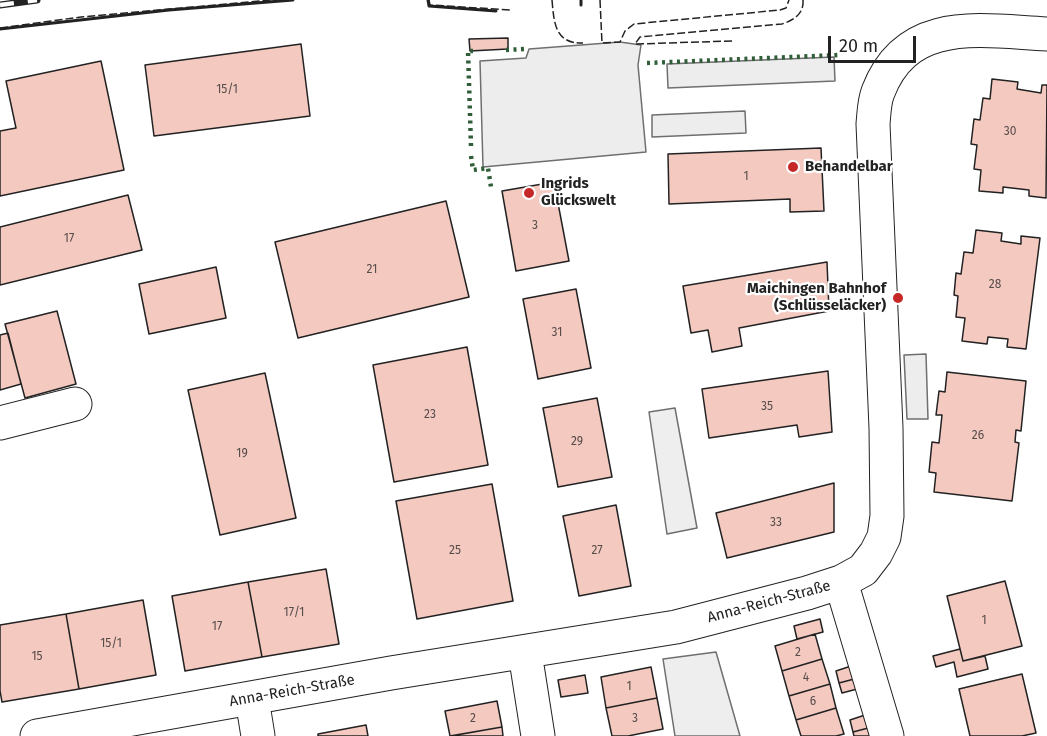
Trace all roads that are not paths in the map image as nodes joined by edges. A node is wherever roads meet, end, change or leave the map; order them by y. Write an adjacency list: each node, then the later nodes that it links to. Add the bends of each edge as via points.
1 (1047, 34): 4 (street, Anna-Reich-Straße, via 968,30 923,39 903,53 877,94 873,124 887,516 884,537 876,553 863,570)
2 (75, 404): 3 (street)
3 (0, 423)
4 (841, 582): 5 (street, Anna-Reich-Straße, via 676,627); 10 (street)
5 (525, 653): 6 (street, Anna-Reich-Straße); 9 (street)
6 (252, 699): 7 (street, Anna-Reich-Straße); 8 (street)
7 (37, 736)
8 (258, 736)
9 (538, 736)
10 (886, 736)

